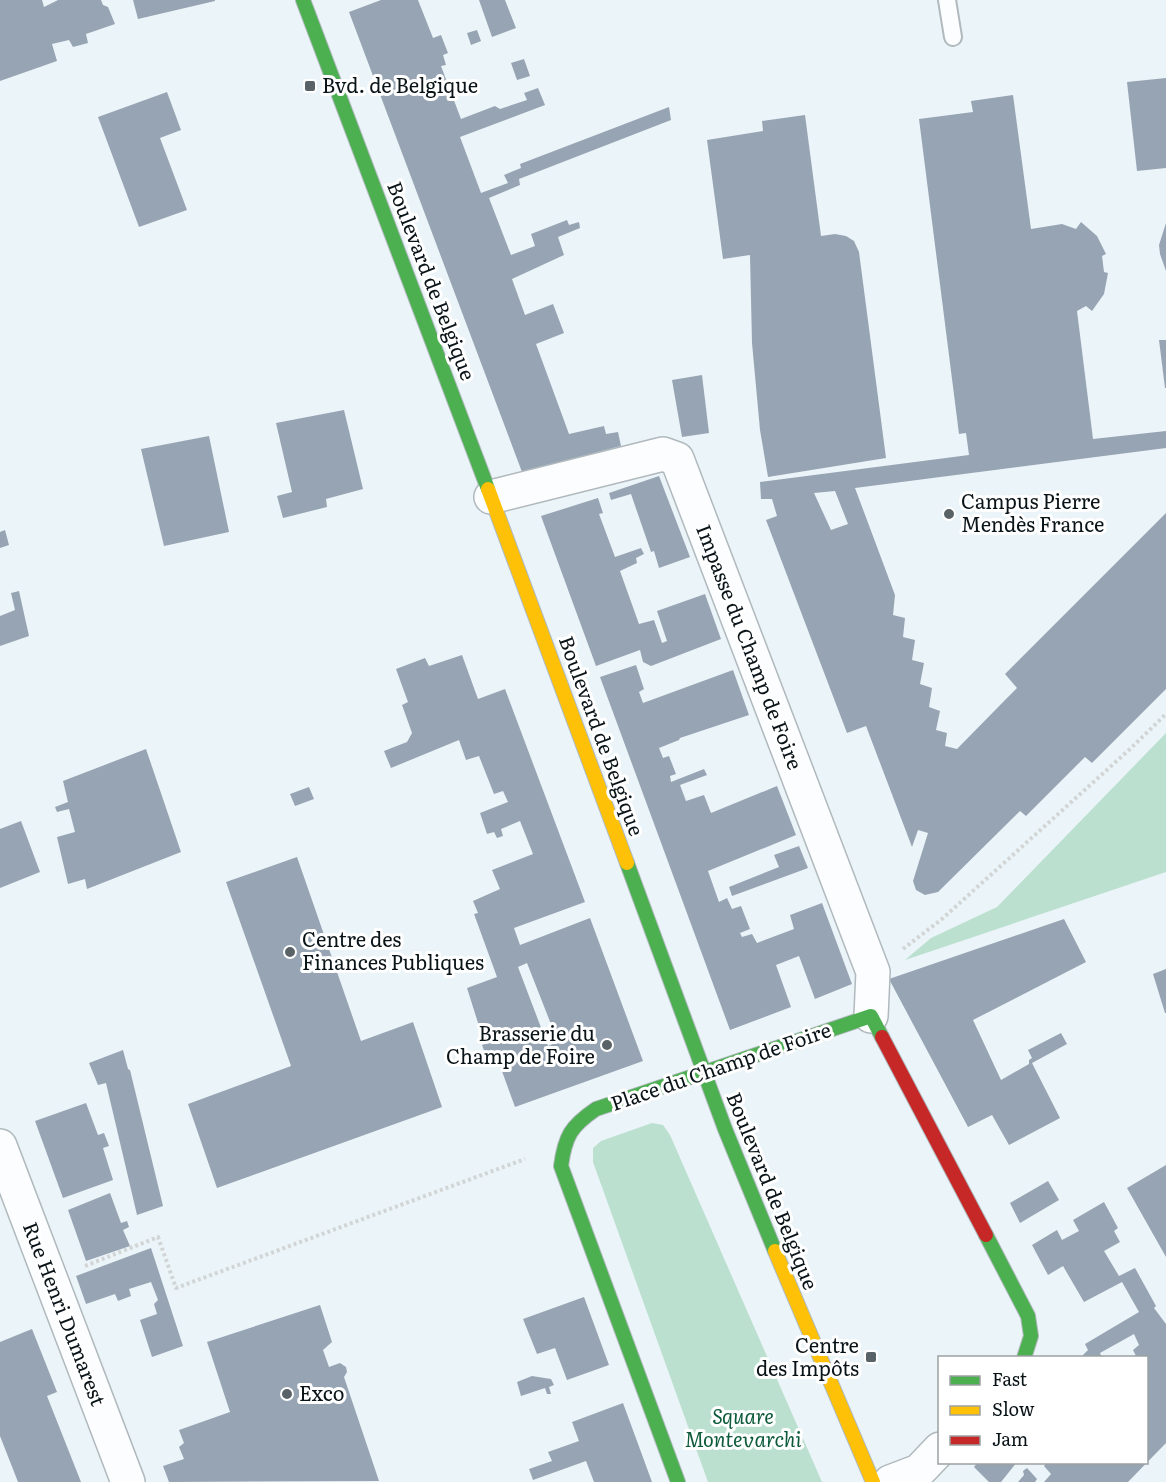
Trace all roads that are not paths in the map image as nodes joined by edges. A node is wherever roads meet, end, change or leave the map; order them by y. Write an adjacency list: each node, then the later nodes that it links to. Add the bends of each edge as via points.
1 (303, 0): 4 (main road, Boulevard de Belgique)
2 (947, 0): 3 (lane)
3 (953, 37)
4 (491, 497): 5 (street, Impasse du Champ de Foire, via 663,454 677,459 873,972); 6 (main road, Boulevard de Belgique)
5 (871, 1016): 6 (main road, Place du Champ de Foire); 8 (main road, via 1028,1316 1031,1336)
6 (704, 1072): 11 (main road, Place du Champ de Foire, via 596,1109 575,1124 564,1143 561,1166); 12 (main road, Boulevard de Belgique)
7 (0, 1146): 10 (street, Rue Henri Dumarest)
8 (1025, 1356)
9 (938, 1450): 13 (street, via 919,1471)
10 (128, 1482)
11 (678, 1482)
12 (873, 1482)
13 (890, 1482)

